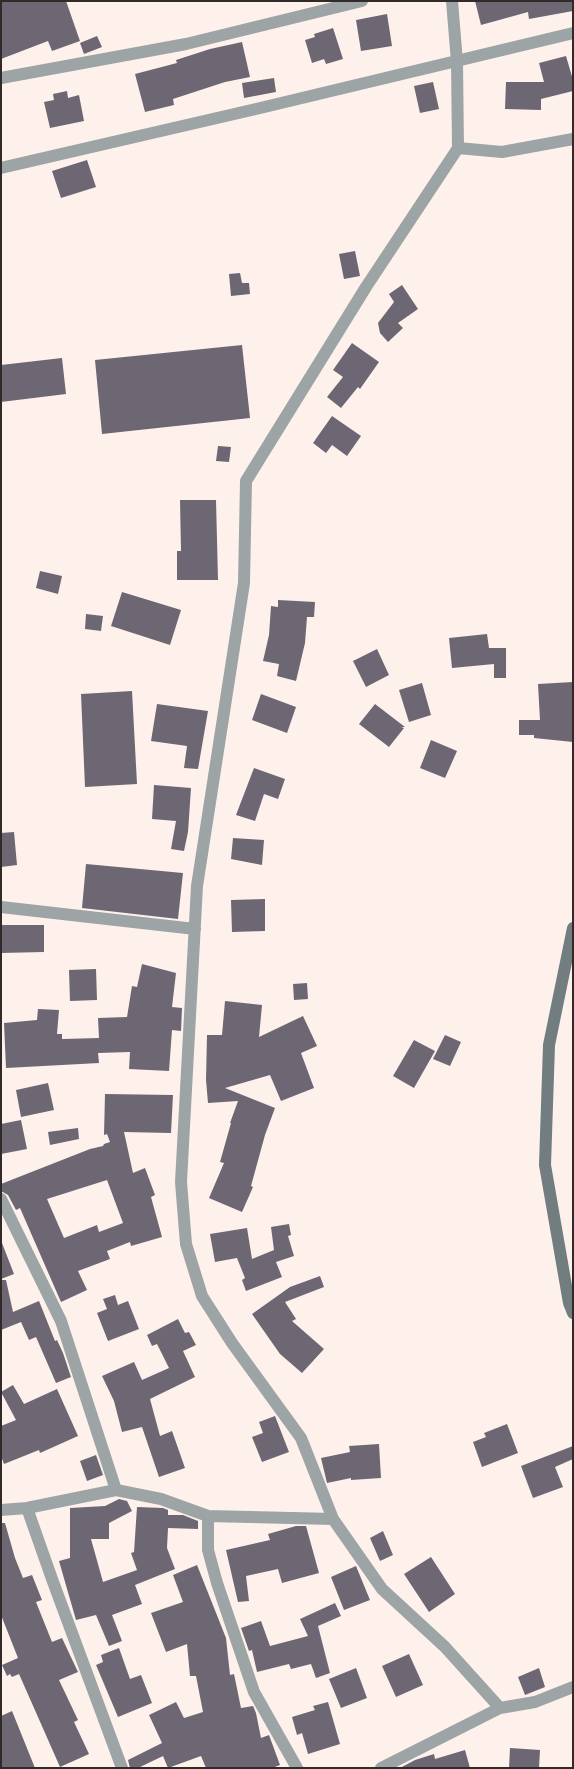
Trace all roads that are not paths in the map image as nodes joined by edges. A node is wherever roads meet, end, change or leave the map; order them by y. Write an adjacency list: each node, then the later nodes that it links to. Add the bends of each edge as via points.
1 (362, 1): 5 (street, via 186,44)
2 (452, 1): 4 (street)
3 (573, 33): 4 (street)
4 (457, 62): 7 (street); 8 (street)
5 (1, 78)
6 (573, 139): 7 (street, via 502,152)
7 (458, 148): 11 (street, via 246,481 244,583 198,886)
8 (1, 168)
9 (1, 907): 11 (street)
10 (573, 928): 13 (street, via 549,1045 545,1165)
11 (195, 929): 18 (street, via 181,1182 186,1244 202,1296 301,1438)
12 (1, 1199): 14 (street, via 61,1321)
13 (573, 1313)
14 (116, 1490): 15 (street); 17 (street, via 160,1499)
15 (27, 1508): 16 (street); 21 (street)
16 (1, 1510)
17 (208, 1516): 18 (street); 22 (street, via 208,1550 254,1692)
18 (333, 1519): 20 (street, via 382,1589 445,1647)
19 (573, 1687): 20 (street, via 535,1702)
20 (500, 1708): 23 (street)
21 (122, 1768)
22 (297, 1768)
23 (381, 1768)

